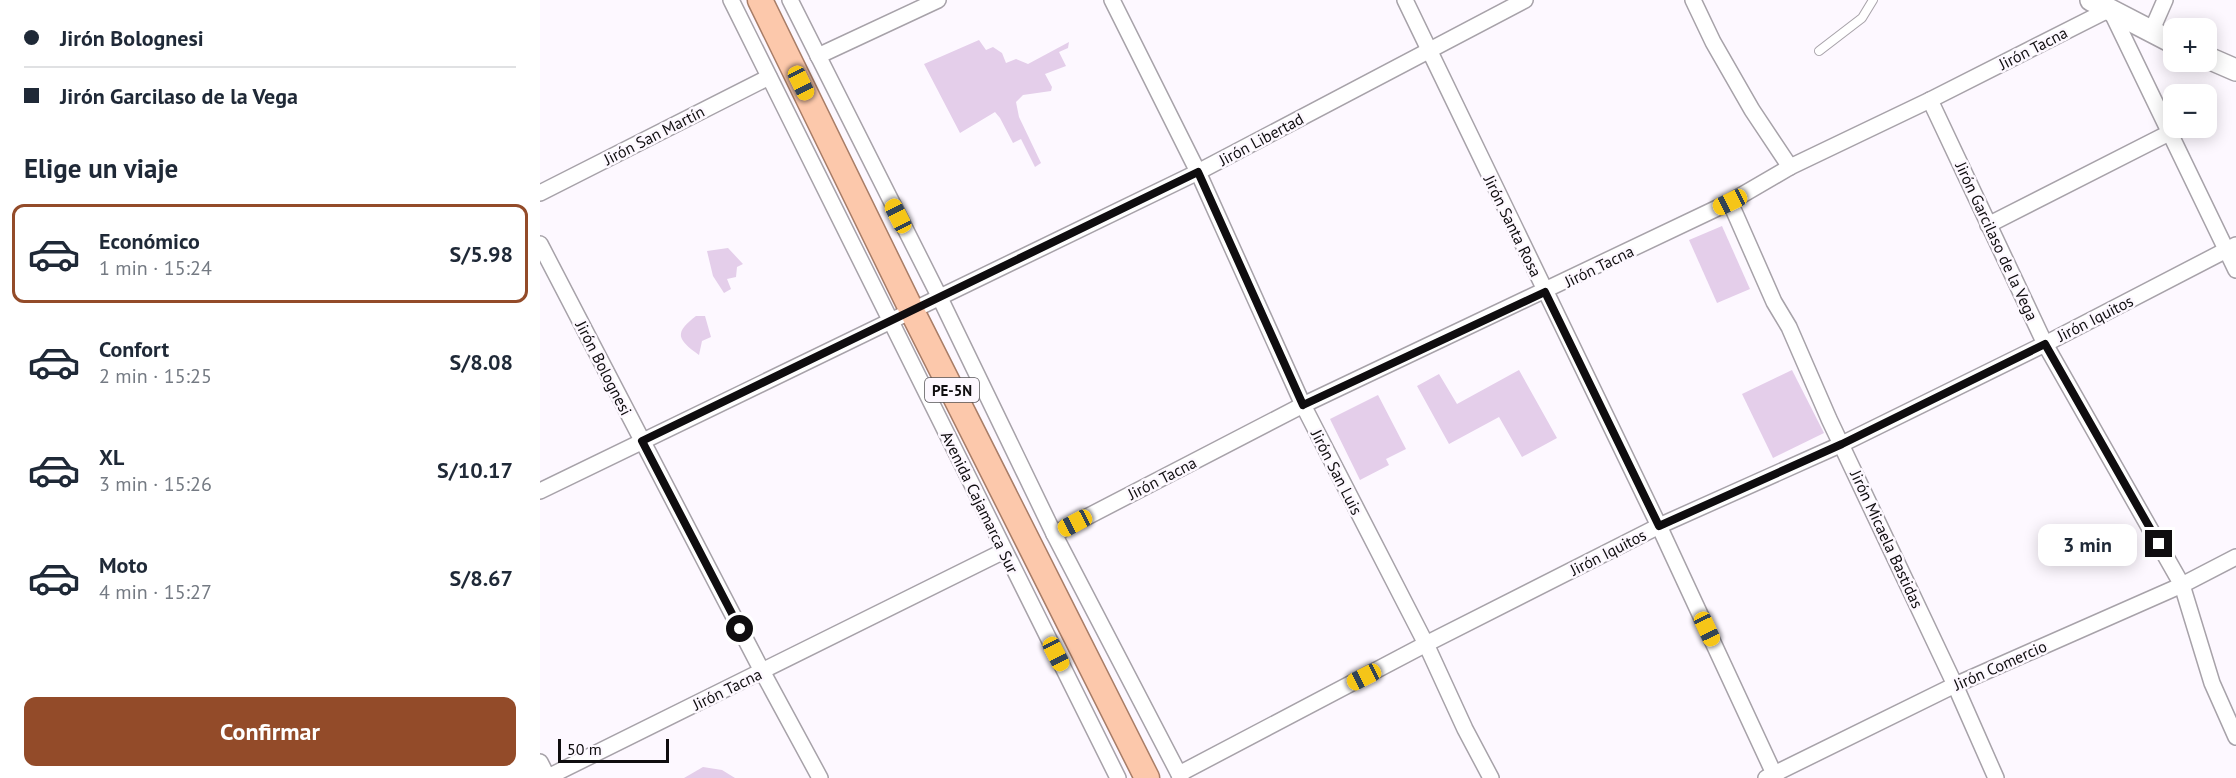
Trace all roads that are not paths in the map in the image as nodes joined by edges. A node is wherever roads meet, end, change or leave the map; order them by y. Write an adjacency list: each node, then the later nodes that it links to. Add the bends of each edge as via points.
1 (731, 0): 20 (street, Avenida Cajamarca Sur)
2 (760, 0): 35 (highway, PE-5N)
3 (790, 0): 17 (street)
4 (939, 0): 17 (street)
5 (1112, 0): 26 (street, Jirón San Luis)
6 (1405, 0): 15 (street, Jirón Santa Rosa)
7 (1525, 0): 15 (street, Jirón Libertad)
8 (1694, 0): 25 (street, via 1752,110)
9 (1873, 0): 16 (lane, via 1863,18)
10 (2091, 0): 12 (main road)
11 (2166, 0): 13 (street)
12 (2110, 9): 13 (main road); 21 (street, Jirón Tacna); 22 (street)
13 (2151, 32): 14 (main road)
14 (2163, 37)
15 (1428, 51): 26 (street, Jirón Libertad); 33 (street, Jirón Santa Rosa)
16 (1819, 51)
17 (818, 56): 34 (street)
18 (2217, 62): 19 (main road)
19 (2236, 70)
20 (769, 77): 27 (street, Jirón San Martín); 35 (street, Avenida Cajamarca Sur)
21 (1930, 100): 25 (street, Jirón Tacna); 29 (street, Jirón Garcilaso de la Vega)
22 (2163, 119)
23 (2163, 135): 29 (street)
24 (2172, 138): 31 (street)
25 (1790, 167): 28 (street, Jirón Tacna)
26 (1198, 172): 34 (street, Jirón Libertad); 37 (street, Jirón San Luis)
27 (540, 193)
28 (1730, 202): 33 (street, Jirón Tacna); 39 (street, Jirón Micaela Bastidas)
29 (1988, 225): 36 (street, Jirón Garcilaso de la Vega)
30 (540, 243): 38 (street, Jirón Bolognesi)
31 (2231, 248): 32 (street); 36 (street, Jirón Iquitos)
32 (2236, 270)
33 (1545, 292): 37 (street, Jirón Tacna); 41 (street, Jirón Santa Rosa)
34 (939, 296): 35 (street, Jirón Libertad); 42 (street)
35 (902, 316): 38 (street, Jirón Libertad); 43 (street, Avenida Cajamarca Sur); 56 (highway, PE-5N)
36 (2045, 344): 39 (street, Jirón Iquitos); 45 (street, Jirón Garcilaso de la Vega)
37 (1303, 405): 42 (street, Jirón Tacna); 46 (street, Jirón San Luis)
38 (642, 441): 40 (street, Jirón Libertad); 47 (street, Jirón Bolognesi)
39 (1842, 444): 41 (street, Jirón Iquitos); 48 (street, Jirón Micaela Bastidas)
40 (540, 491)
41 (1659, 526): 46 (street, Jirón Iquitos); 52 (street, Jirón Santa Rosa)
42 (1054, 534): 51 (street)
43 (1004, 551): 47 (street, Jirón Tacna); 55 (street, Avenida Cajamarca Sur)
44 (2236, 557): 45 (street, Jirón Comercio)
45 (2182, 585): 48 (street, Jirón Comercio); 49 (street, Jirón Garcilaso de la Vega, via 2212,683)
46 (1426, 644): 51 (street, Jirón Iquitos); 57 (street, Jirón San Luis)
47 (762, 671): 53 (street, Jirón Tacna); 54 (street, Jirón Bolognesi)
48 (1955, 685): 52 (street, Jirón Comercio); 58 (street, Jirón Micaela Bastidas)
49 (2236, 737)
50 (540, 762): 53 (street)
51 (1180, 776)
52 (1772, 777)
53 (547, 778)
54 (820, 778)
55 (1118, 778)
56 (1147, 778)
57 (1491, 778)
58 (1996, 778)

